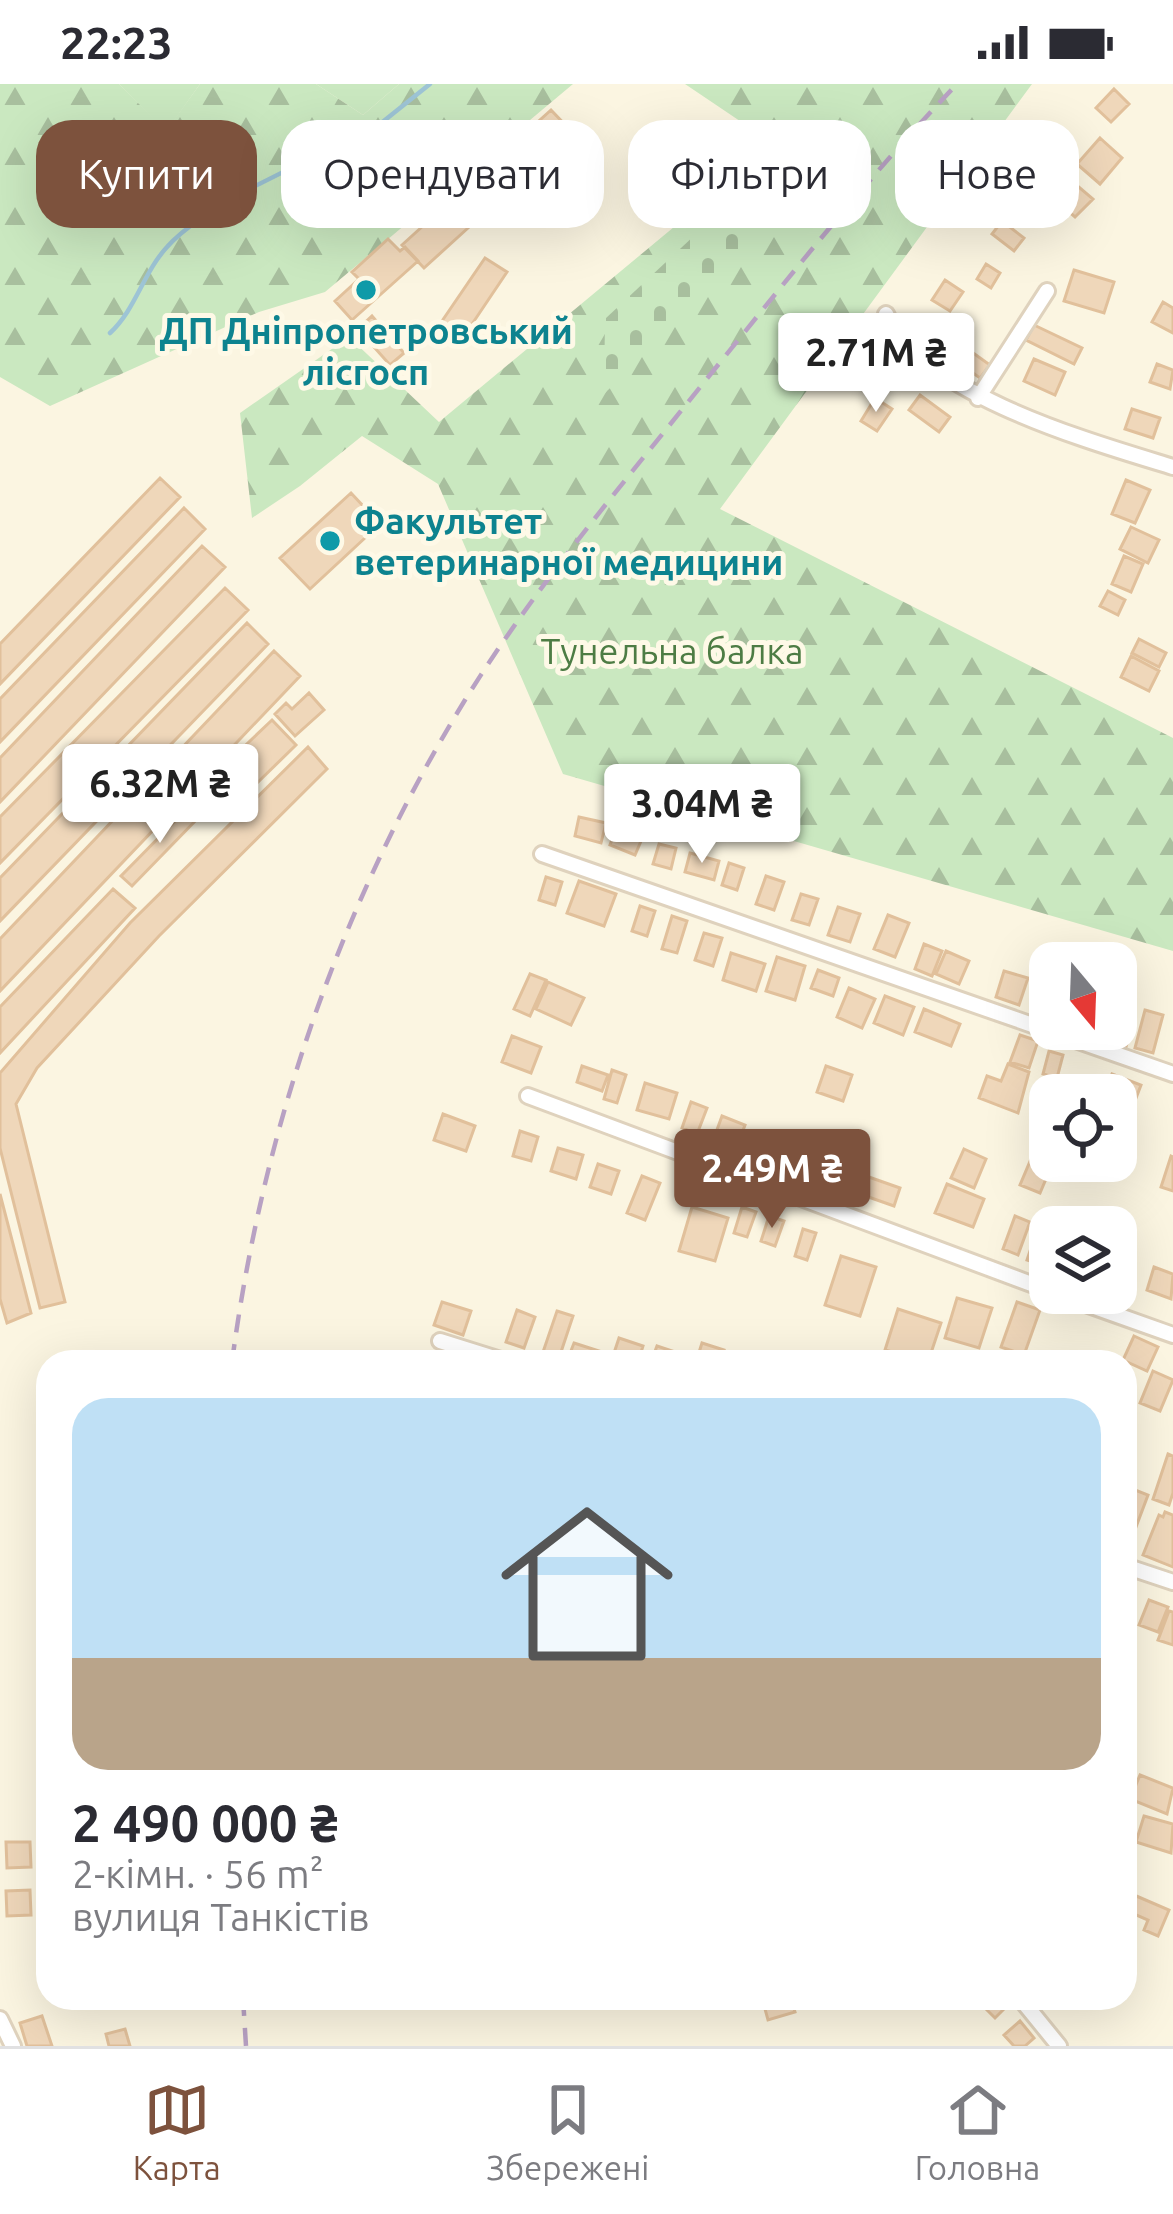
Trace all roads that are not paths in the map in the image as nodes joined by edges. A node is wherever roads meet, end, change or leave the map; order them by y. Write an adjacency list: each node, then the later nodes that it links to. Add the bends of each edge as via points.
1 (1047, 291): 3 (street)
2 (886, 314): 3 (street, via 895,334)
3 (978, 398): 4 (street)
4 (1173, 467)
5 (542, 854): 6 (street)
6 (1173, 1075)
7 (527, 1096): 8 (street)
8 (1029, 1283)
9 (1113, 1314): 10 (street)
10 (1173, 1336)
11 (440, 1341): 12 (street)
12 (468, 1350)
13 (1137, 1570): 14 (street)
14 (1173, 1582)
15 (1030, 2010): 18 (street)
16 (0, 2019): 17 (street)
17 (13, 2046)
18 (1059, 2046)

